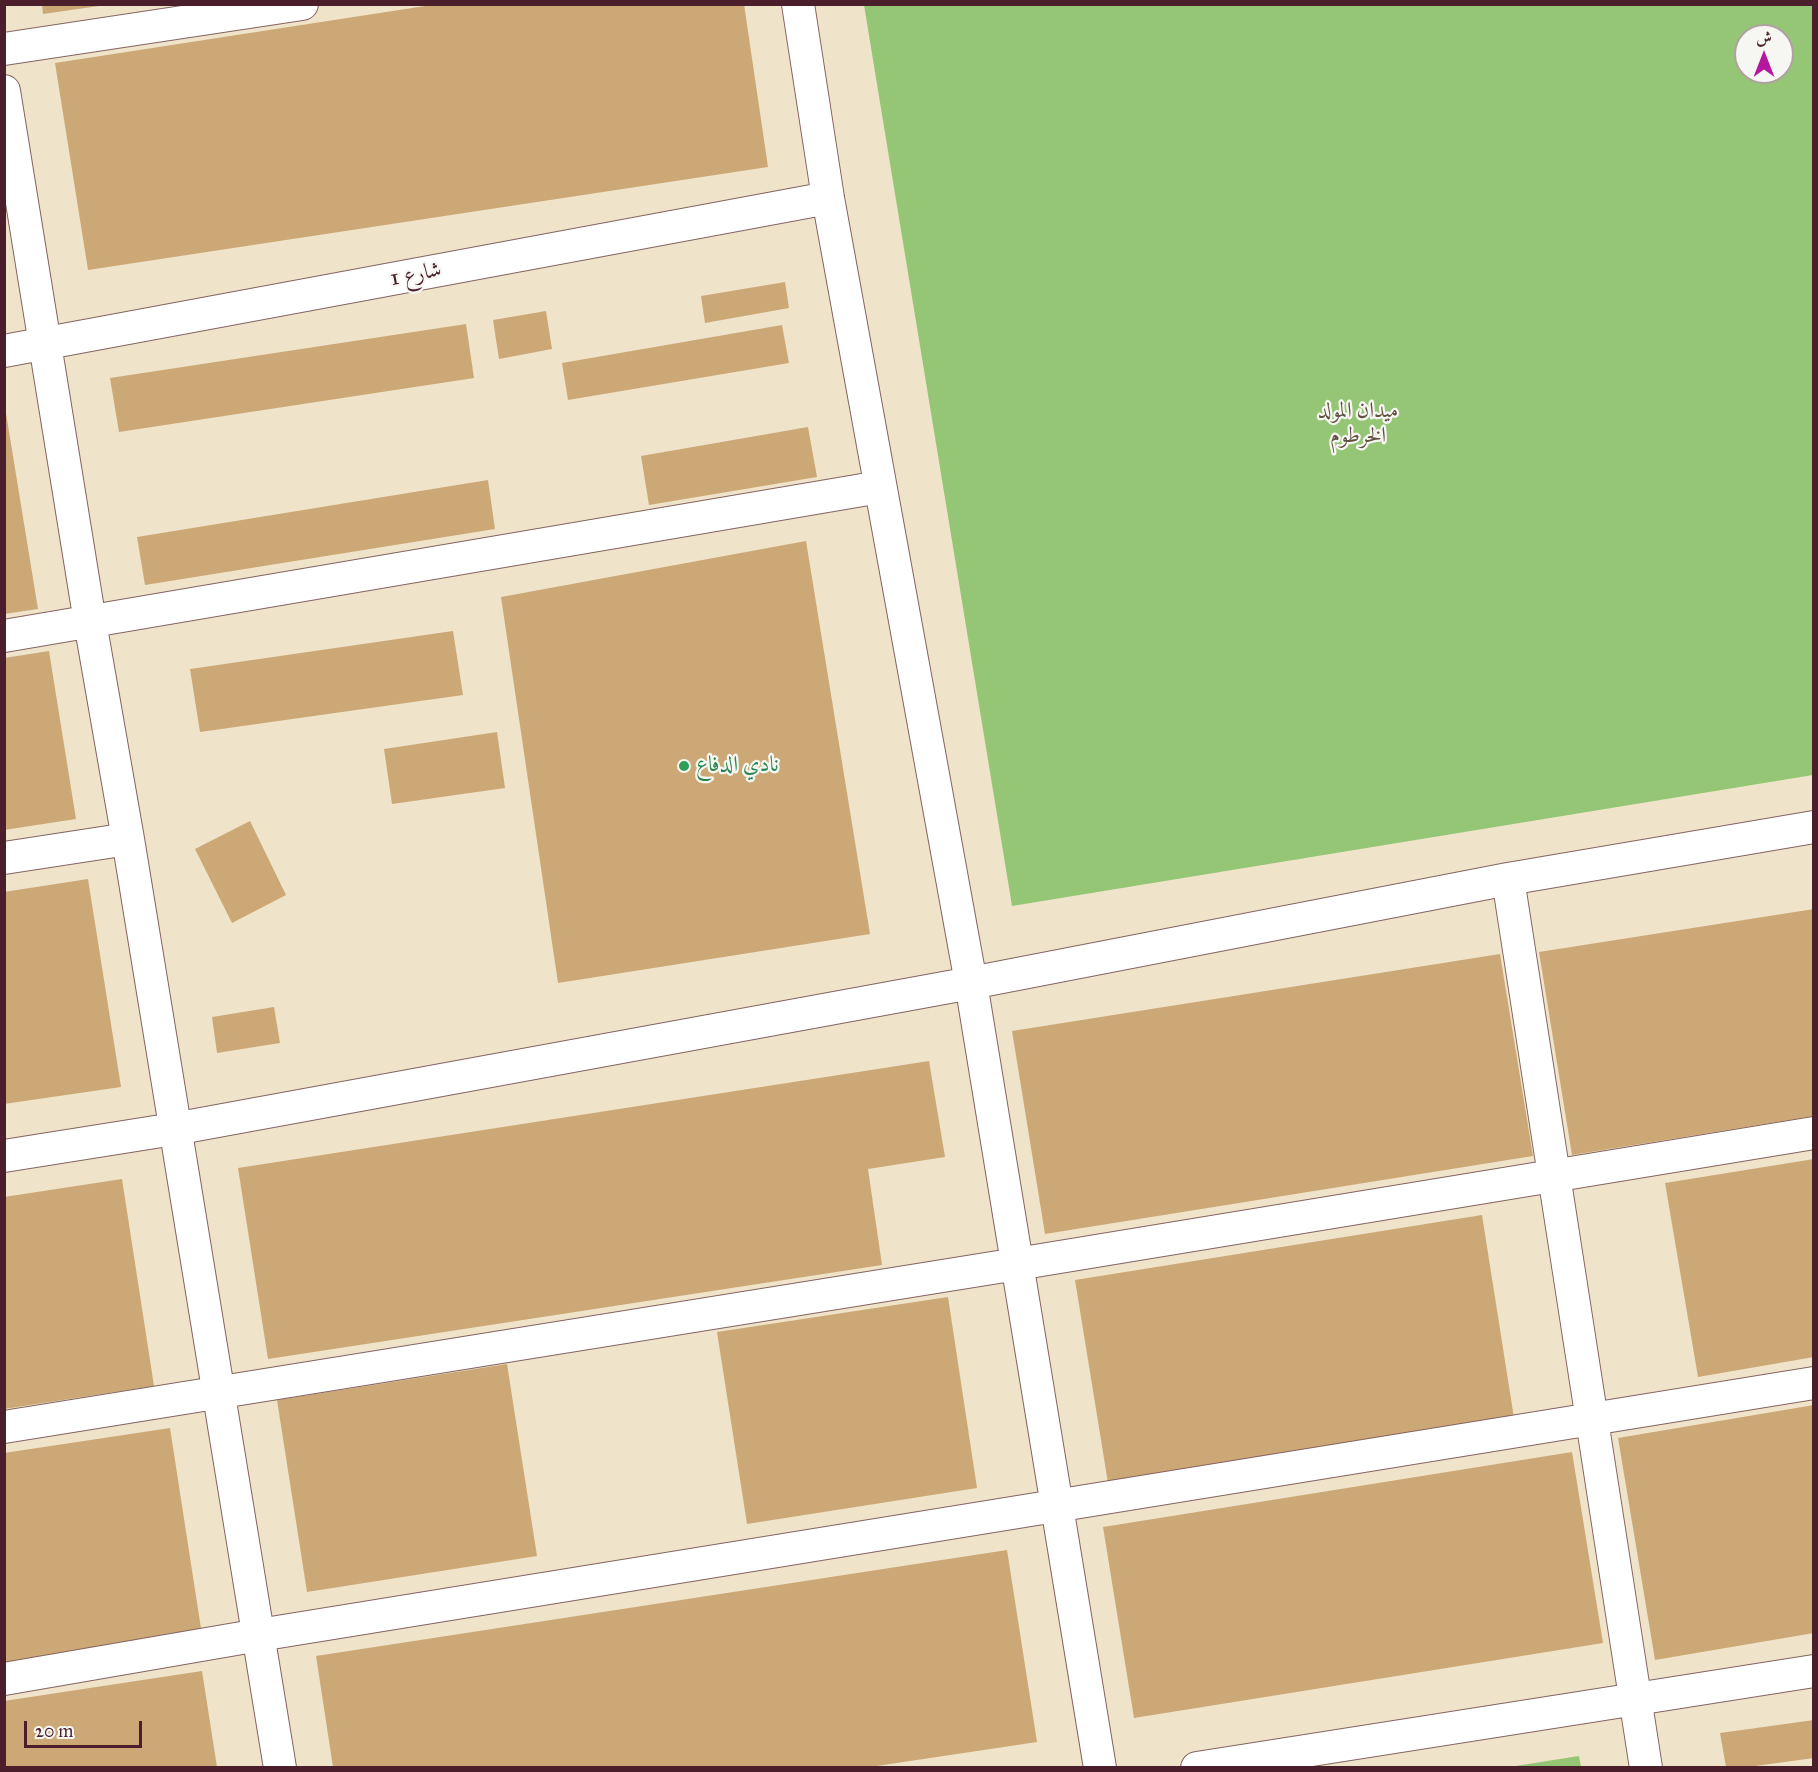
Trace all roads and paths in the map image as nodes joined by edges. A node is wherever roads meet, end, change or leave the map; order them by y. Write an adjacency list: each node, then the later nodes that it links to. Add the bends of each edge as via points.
1 (303, 4): 3 (street)
2 (798, 4): 5 (street)
3 (4, 49)
4 (4, 92): 6 (street)
5 (828, 198): 6 (street, شارع 1); 8 (street)
6 (46, 344): 7 (street, شارع 1); 9 (street)
7 (4, 351)
8 (880, 487): 9 (street); 15 (street)
9 (90, 622): 10 (street); 12 (street)
10 (4, 636)
11 (1814, 827): 14 (street)
12 (128, 839): 13 (street); 16 (street)
13 (4, 858)
14 (1508, 879): 15 (street); 19 (street)
15 (970, 983): 16 (street); 20 (street)
16 (174, 1129): 18 (street); 22 (street)
17 (1814, 1133): 19 (street)
18 (4, 1156)
19 (1554, 1177): 20 (street); 23 (street)
20 (1017, 1264): 22 (street); 25 (street)
21 (1814, 1383): 23 (street)
22 (219, 1394): 24 (street); 26 (street)
23 (1591, 1418): 25 (street); 29 (street)
24 (4, 1427)
25 (1057, 1505): 26 (street); 31 (street)
26 (259, 1635): 28 (street); 30 (street)
27 (1814, 1671): 29 (street)
28 (4, 1679)
29 (1634, 1699): 32 (street); 33 (street)
30 (280, 1767)
31 (1100, 1767)
32 (1197, 1767)
33 (1646, 1767)

